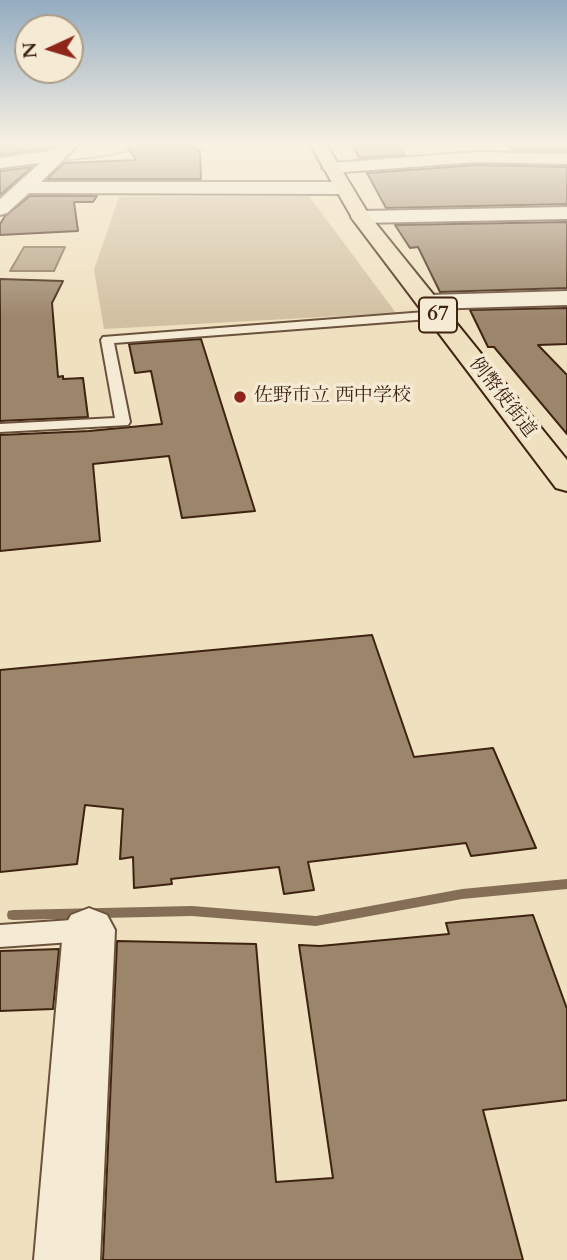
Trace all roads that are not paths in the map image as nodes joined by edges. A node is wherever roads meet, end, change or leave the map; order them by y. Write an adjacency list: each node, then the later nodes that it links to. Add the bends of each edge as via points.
1 (352, 203): 3 (main road, 例幣使街道 / 67)
2 (567, 213): 3 (street)
3 (361, 217): 5 (main road, 例幣使街道 / 67)
4 (567, 298): 5 (street)
5 (433, 309): 6 (lane, via 107,340 123,422); 7 (main road, 例幣使街道 / 67)
6 (0, 428)
7 (567, 481)
8 (89, 930): 9 (lane); 10 (street)
9 (0, 936)
10 (67, 1260)

